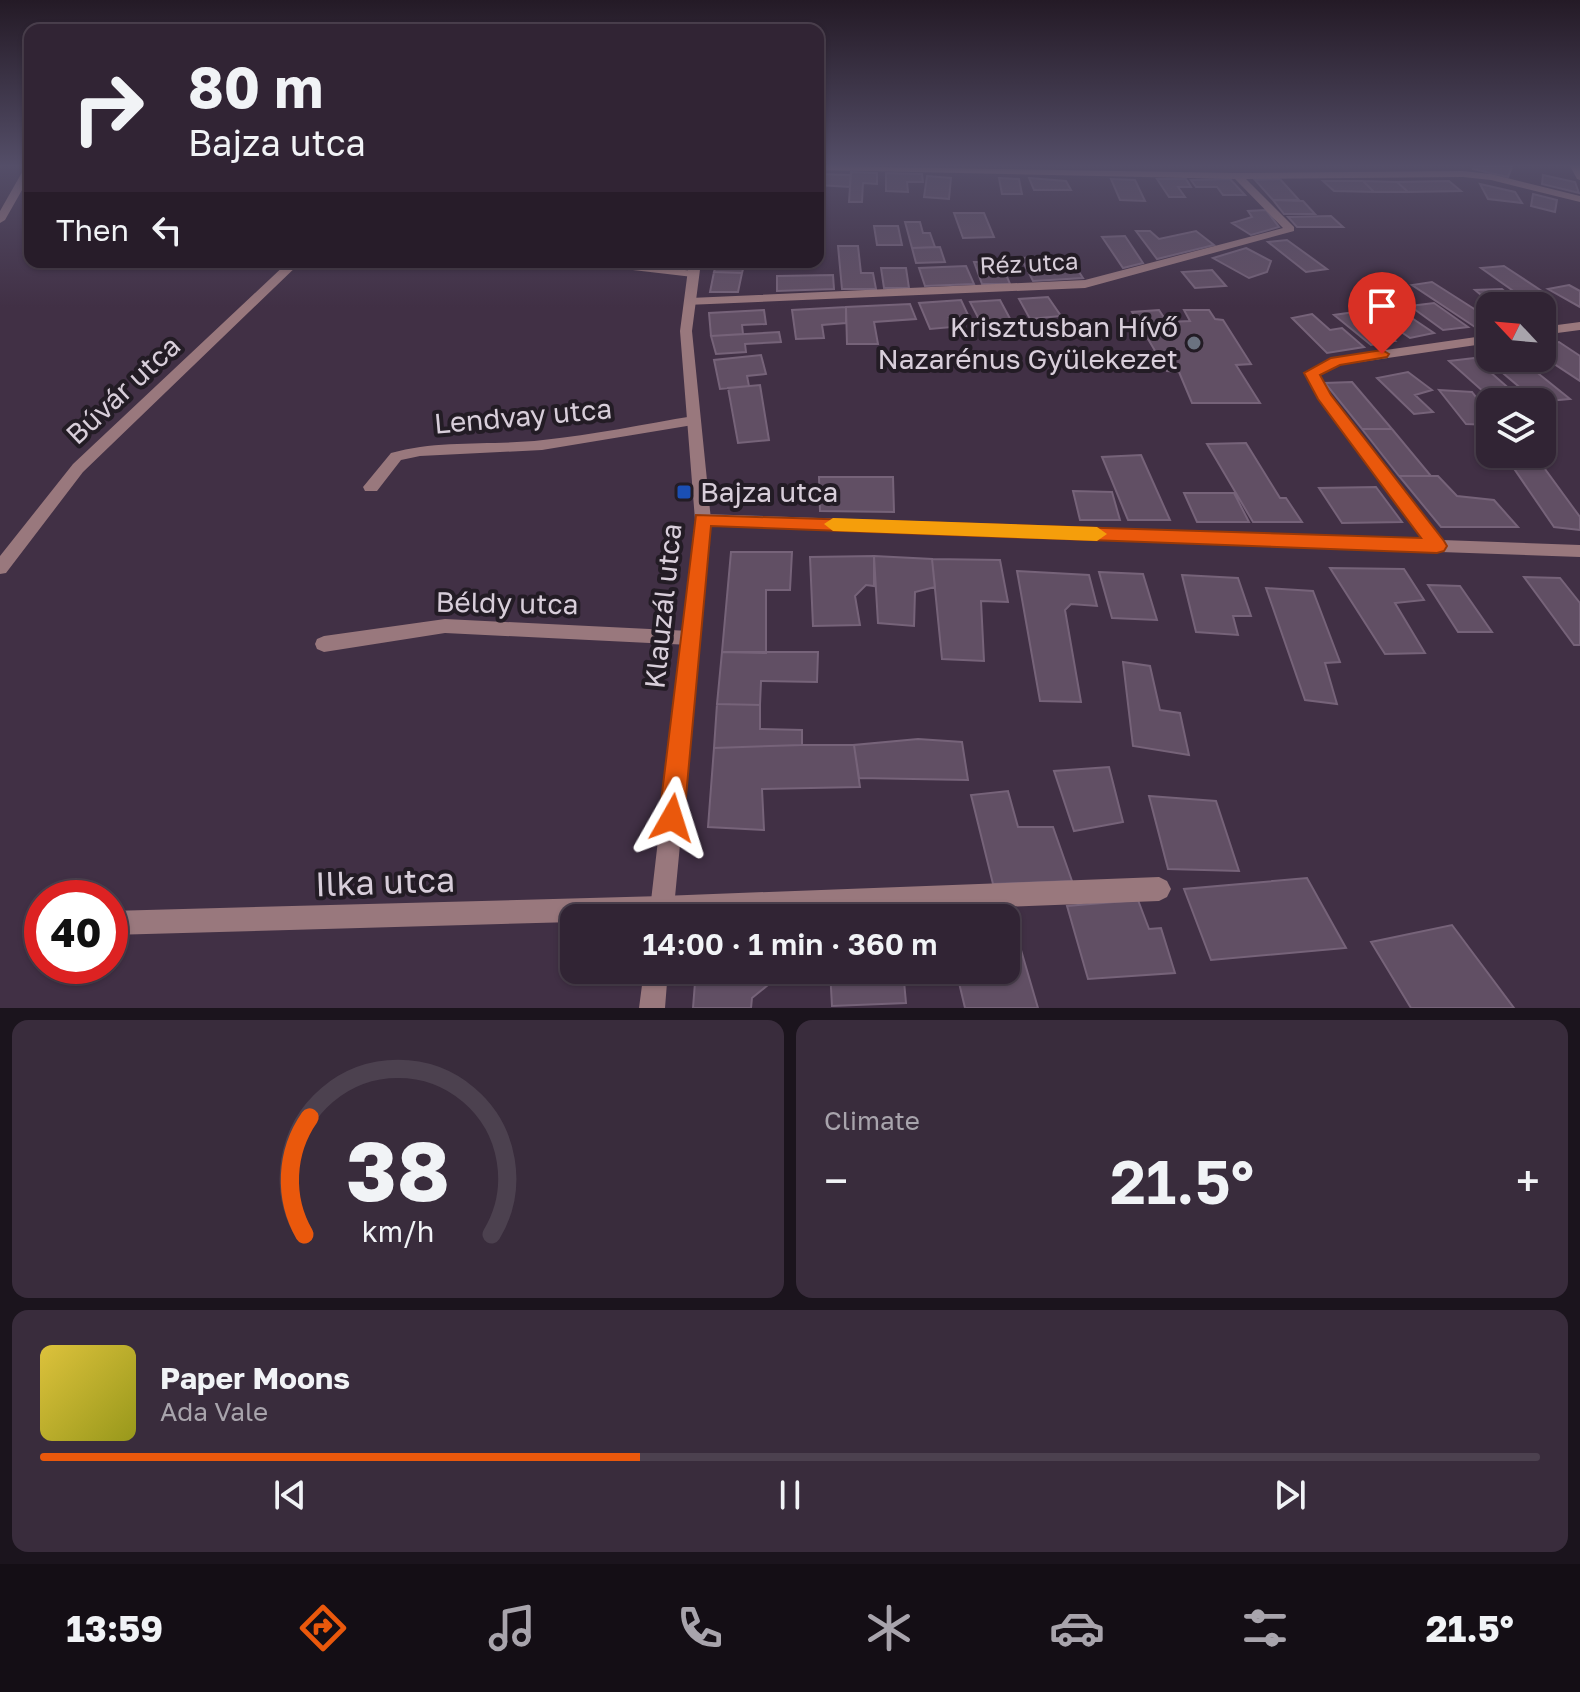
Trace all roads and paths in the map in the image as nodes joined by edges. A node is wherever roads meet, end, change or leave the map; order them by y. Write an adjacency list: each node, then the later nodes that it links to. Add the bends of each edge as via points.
1 (1274, 213): 4 (street, Réz utca, via 1290,229 1085,284)
2 (289, 268): 13 (street, Búvár utca, via 78,468)
3 (694, 268): 4 (street, Klauzál utca)
4 (690, 302): 8 (street, Klauzál utca, via 686,331)
5 (1580, 326): 6 (street)
6 (1556, 329)
7 (1476, 341): 11 (street, via 1337,361 1311,373)
8 (694, 421): 9 (street, Lendvay utca, via 542,445 420,451 396,456); 10 (street, Klauzál utca)
9 (371, 487)
10 (703, 520): 11 (street); 14 (street, Klauzál utca)
11 (1437, 546): 12 (street)
12 (1580, 551)
13 (0, 568)
14 (690, 638): 15 (street, Béldy utca, via 445,626); 17 (street, Klauzál utca)
15 (324, 644)
16 (1159, 889): 18 (street)
17 (663, 904)
18 (848, 904)
19 (560, 915): 20 (street, Ilka utca)
20 (128, 923)
21 (655, 984): 22 (street)
22 (652, 1008)

